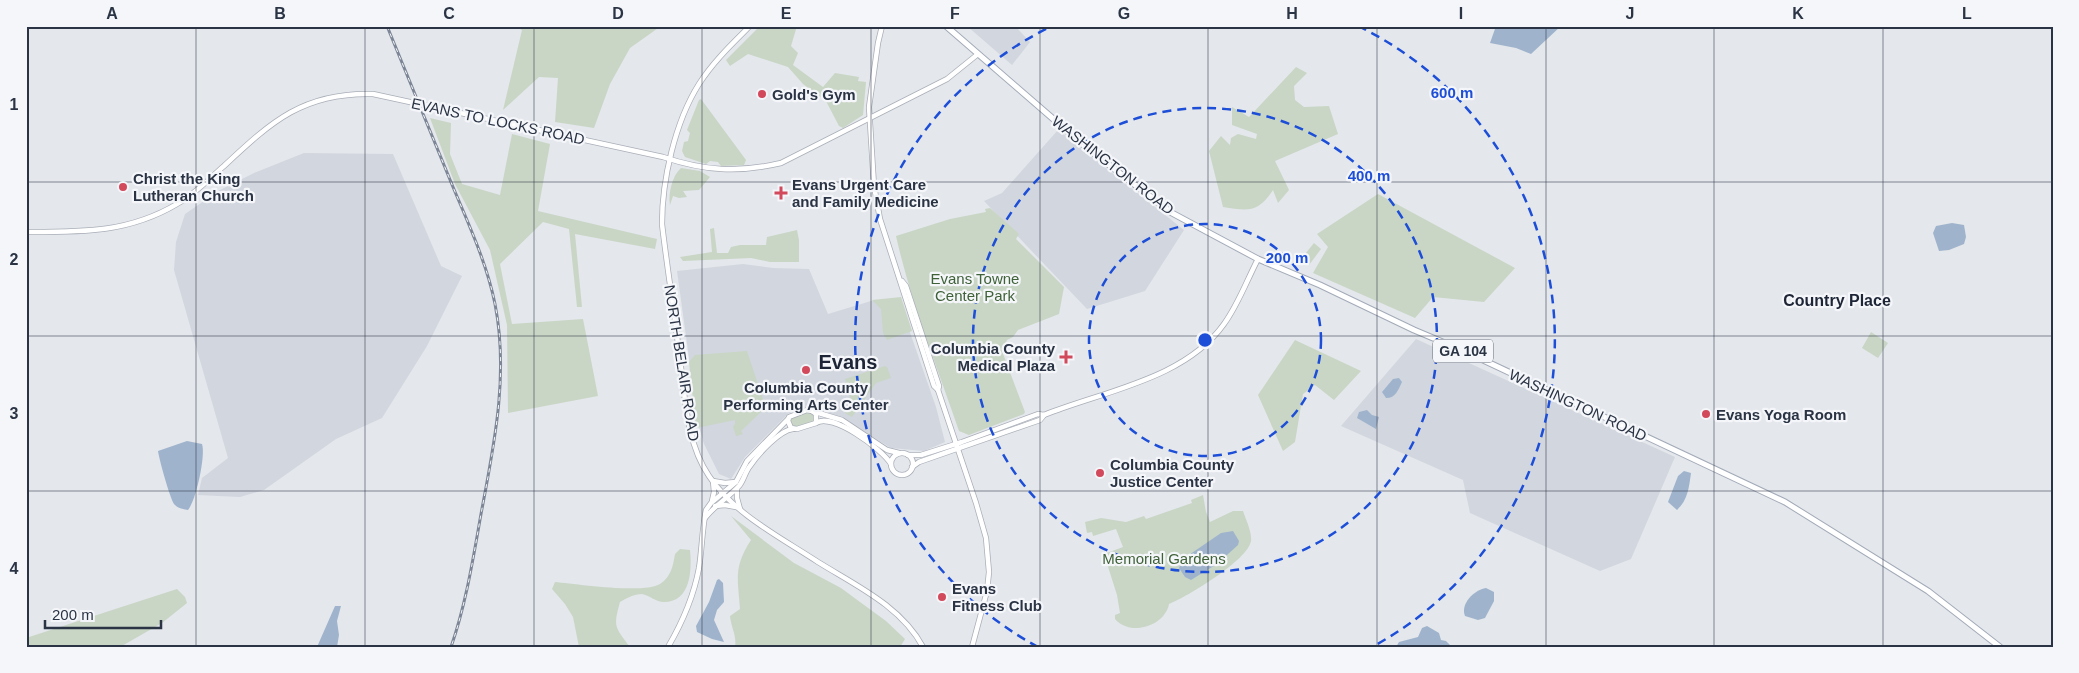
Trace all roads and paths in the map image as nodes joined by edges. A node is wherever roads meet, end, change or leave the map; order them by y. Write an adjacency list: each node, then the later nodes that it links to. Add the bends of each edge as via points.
1 (750, 26): 8 (street, NORTH BELAIR ROAD, via 720,56 699,84 684,117)
2 (882, 26): 7 (street, via 872,78)
3 (946, 26): 5 (main road, WASHINGTON ROAD / GA 104)
4 (952, 26): 5 (main road, WASHINGTON ROAD)
5 (957, 35): 6 (main road, WASHINGTON ROAD / GA 104)
6 (978, 54): 7 (street, EVANS TO LOCKS ROAD, via 949,78); 10 (main road, WASHINGTON ROAD / GA 104, via 1088,149 1172,213)
7 (869, 118): 8 (street, EVANS TO LOCKS ROAD, via 781,163 755,169 715,169); 15 (street, via 871,161 880,218 906,286 934,386)
8 (671, 159): 9 (street, EVANS TO LOCKS ROAD, via 373,94 337,95 312,102 282,117 199,190 143,221 94,230); 21 (street, NORTH BELAIR ROAD, via 662,213 666,254 692,434 700,461)
9 (26, 232)
10 (1258, 259): 15 (street, via 1225,323 1188,358 1164,371 1044,415 1040,420); 30 (main road, WASHINGTON ROAD / GA 104, via 1464,351 1785,502 1928,591)
11 (812, 411): 12 (street, via 793,414); 13 (street, via 817,416); 16 (street, via 842,420 887,450)
12 (788, 419): 14 (street); 17 (street)
13 (816, 422): 14 (street, via 812,426); 19 (street, via 825,420 840,424 880,451)
14 (793, 429): 17 (street, via 782,432)
15 (957, 447): 18 (street); 20 (street); 29 (street, via 976,502 988,553 987,591)
16 (899, 454): 18 (street); 19 (street, via 894,456)
17 (755, 455): 22 (street, via 747,461); 23 (street)
18 (908, 455): 20 (street)
19 (891, 464): 20 (street, via 900,474)
20 (912, 468)
21 (712, 481): 22 (street); 24 (street, NORTH BELAIR ROAD); 25 (street)
22 (736, 482): 24 (street)
23 (737, 488): 24 (street); 26 (street)
24 (725, 495): 25 (street); 26 (street, NORTH BELAIR ROAD)
25 (713, 504): 26 (street); 27 (street, via 705,520 693,592)
26 (739, 508): 28 (street, NORTH BELAIR ROAD, via 872,595 908,626)
27 (668, 647)
28 (923, 647)
29 (972, 647)
30 (2000, 647)

